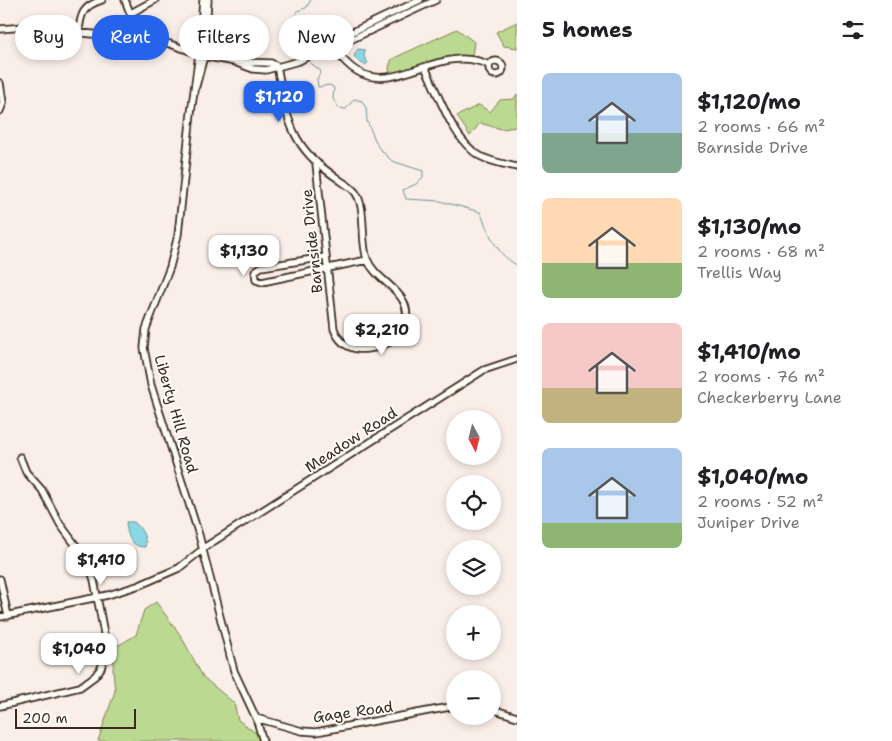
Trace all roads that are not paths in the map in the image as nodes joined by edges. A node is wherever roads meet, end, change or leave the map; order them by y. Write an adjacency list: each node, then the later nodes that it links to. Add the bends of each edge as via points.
1 (102, 0): 9 (street, via 88,5)
2 (125, 0): 8 (street)
3 (155, 0): 8 (street)
4 (203, 0): 10 (street, Liberty Hill Road)
5 (208, 0): 11 (street, Liberty Hill Road)
6 (420, 0): 14 (street)
7 (436, 0): 15 (street)
8 (130, 13)
9 (81, 15)
10 (203, 15)
11 (206, 15)
12 (15, 26): 13 (street)
13 (0, 29)
14 (354, 31)
15 (354, 38)
16 (201, 60): 32 (street, Liberty Hill Road, via 178,235 170,267 146,329 144,348 151,385)
17 (226, 60): 21 (street)
18 (301, 60): 21 (street)
19 (344, 60): 22 (street, via 366,75 393,77)
20 (489, 65): 22 (street, via 458,58)
21 (277, 66): 25 (street, Barnside Drive, via 290,125)
22 (425, 66): 26 (street, via 464,143 487,159)
23 (0, 83): 24 (street, via 3,103)
24 (0, 111)
25 (316, 164): 27 (street, Barnside Drive); 28 (street, Barnside Drive, via 358,196)
26 (517, 167)
27 (326, 257): 29 (street, Barnside Drive); 29 (street, via 260,267 254,276 262,282)
28 (367, 260): 29 (street); 29 (street, Barnside Drive, via 402,298 407,316 397,337 367,349 349,347 336,334)
29 (328, 267)
30 (517, 360): 32 (street, Meadow Road, via 484,370)
31 (20, 457): 34 (street, via 26,472 42,490 60,524 83,554)
32 (202, 549): 34 (street, Meadow Road, via 166,575); 41 (street, Liberty Hill Road, via 234,671)
33 (0, 579): 35 (street)
34 (97, 598): 35 (street, Meadow Road); 37 (street, via 107,650 95,676 80,687)
35 (8, 616): 36 (street, Meadow Road)
36 (0, 618)
37 (0, 706)
38 (446, 708): 41 (street, Gage Road, via 316,732)
39 (501, 711): 40 (street)
40 (517, 717)
41 (256, 718): 42 (street, Liberty Hill Road)
42 (263, 741)

